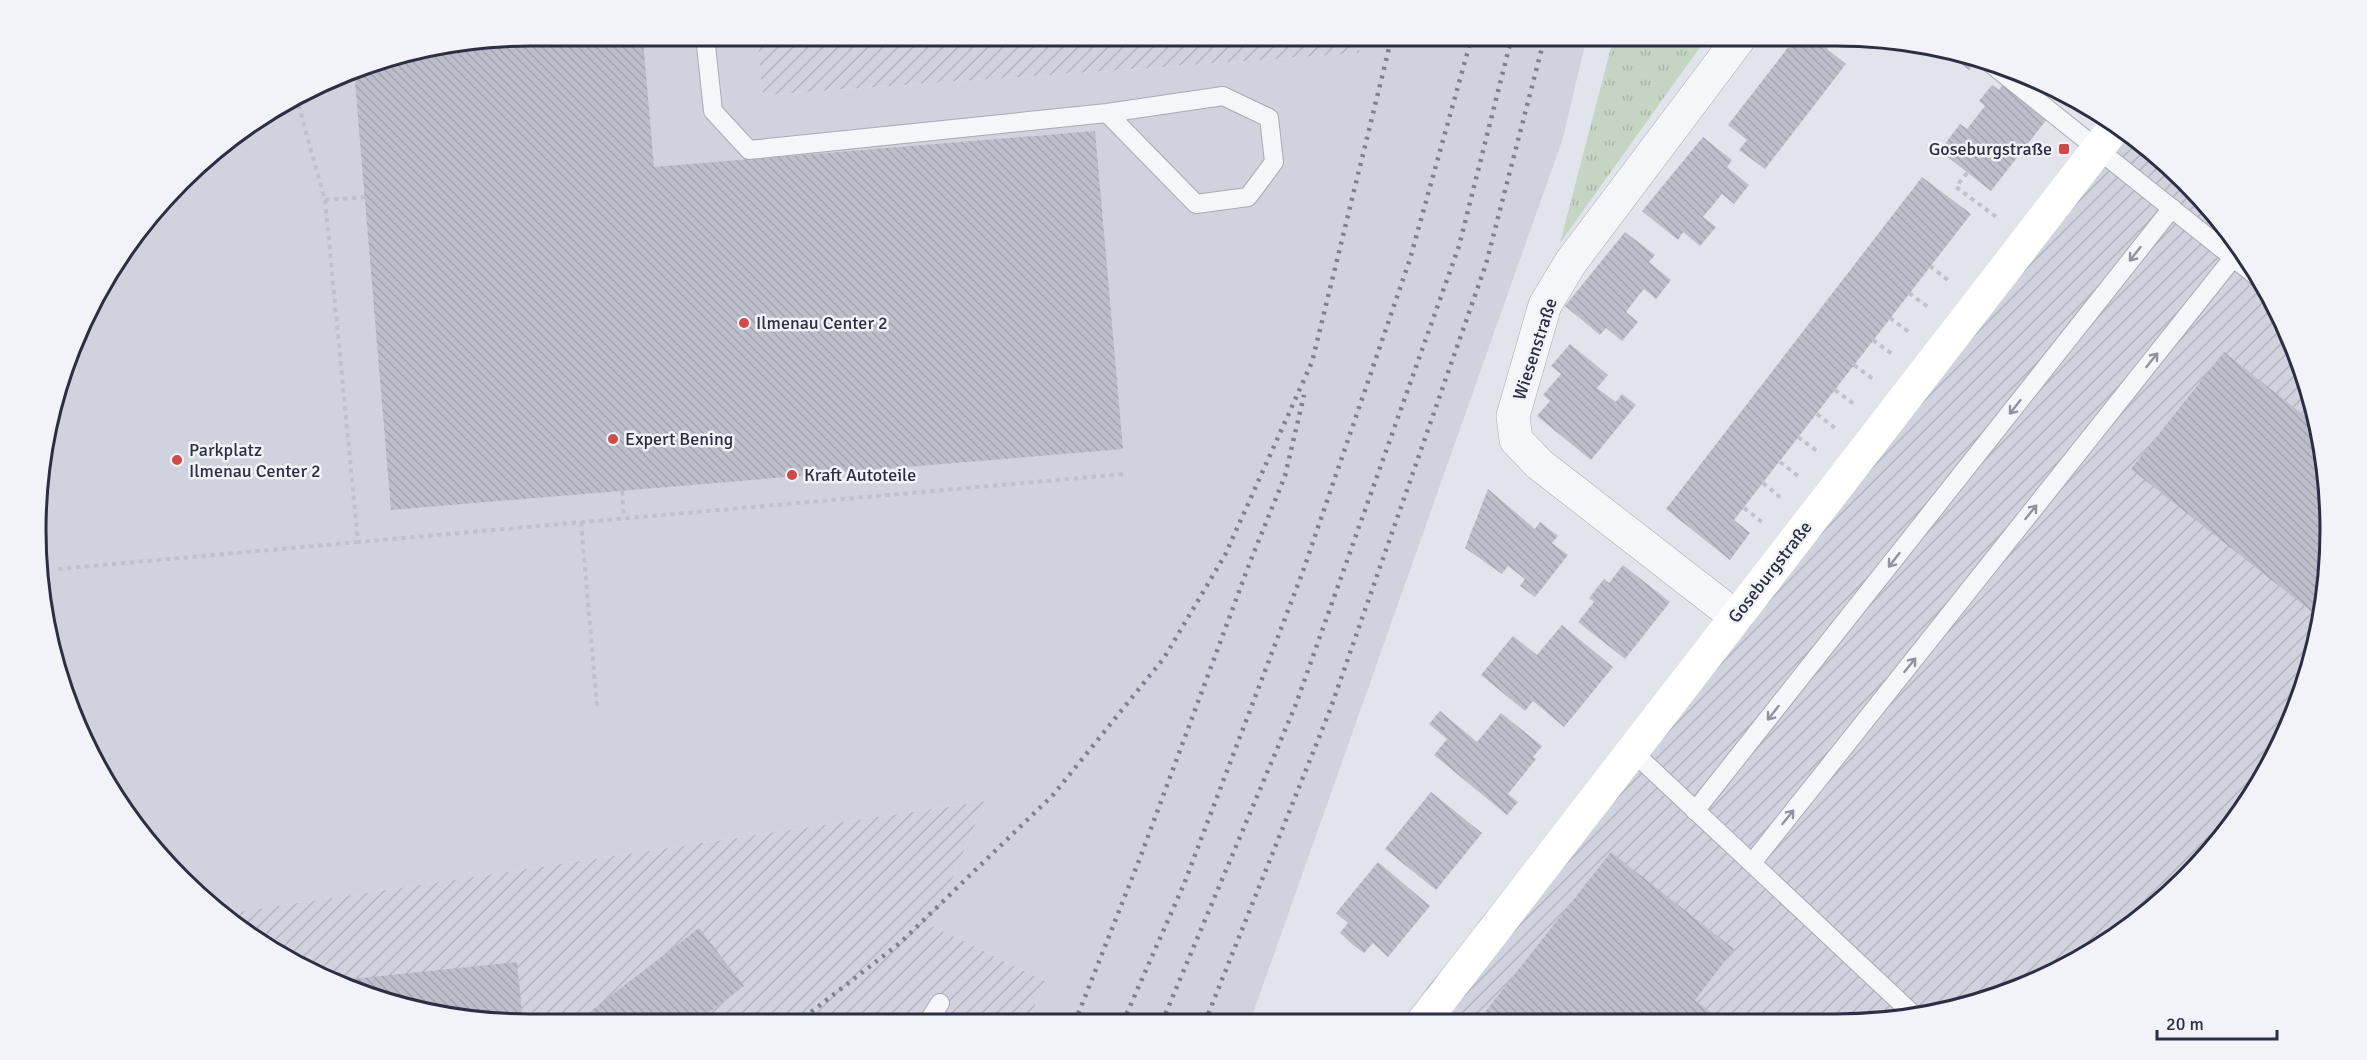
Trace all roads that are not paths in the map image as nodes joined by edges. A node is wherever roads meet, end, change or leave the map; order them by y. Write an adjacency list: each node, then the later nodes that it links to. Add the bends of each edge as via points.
1 (706, 46): 4 (lane, via 713,111 749,150)
2 (1734, 46): 9 (street, Wiesenstraße, via 1571,262 1545,305 1513,416 1516,440 1539,464)
3 (2022, 83): 5 (lane)
4 (1107, 113): 4 (lane, via 1196,204 1248,197 1274,162 1269,118 1223,96)
5 (2107, 136): 6 (lane); 9 (street, Goseburgstraße)
6 (2172, 208): 7 (lane); 11 (lane, one-way to 11)
7 (2233, 258): 8 (lane); 12 (lane, one-way to 7)
8 (2241, 264)
9 (1736, 617): 10 (street, Goseburgstraße)
10 (1632, 751): 11 (lane); 16 (street, Goseburgstraße)
11 (1695, 811): 12 (lane)
12 (1752, 863): 14 (lane)
13 (940, 1003): 15 (lane)
14 (1906, 1008)
15 (933, 1014)
16 (1429, 1014)

